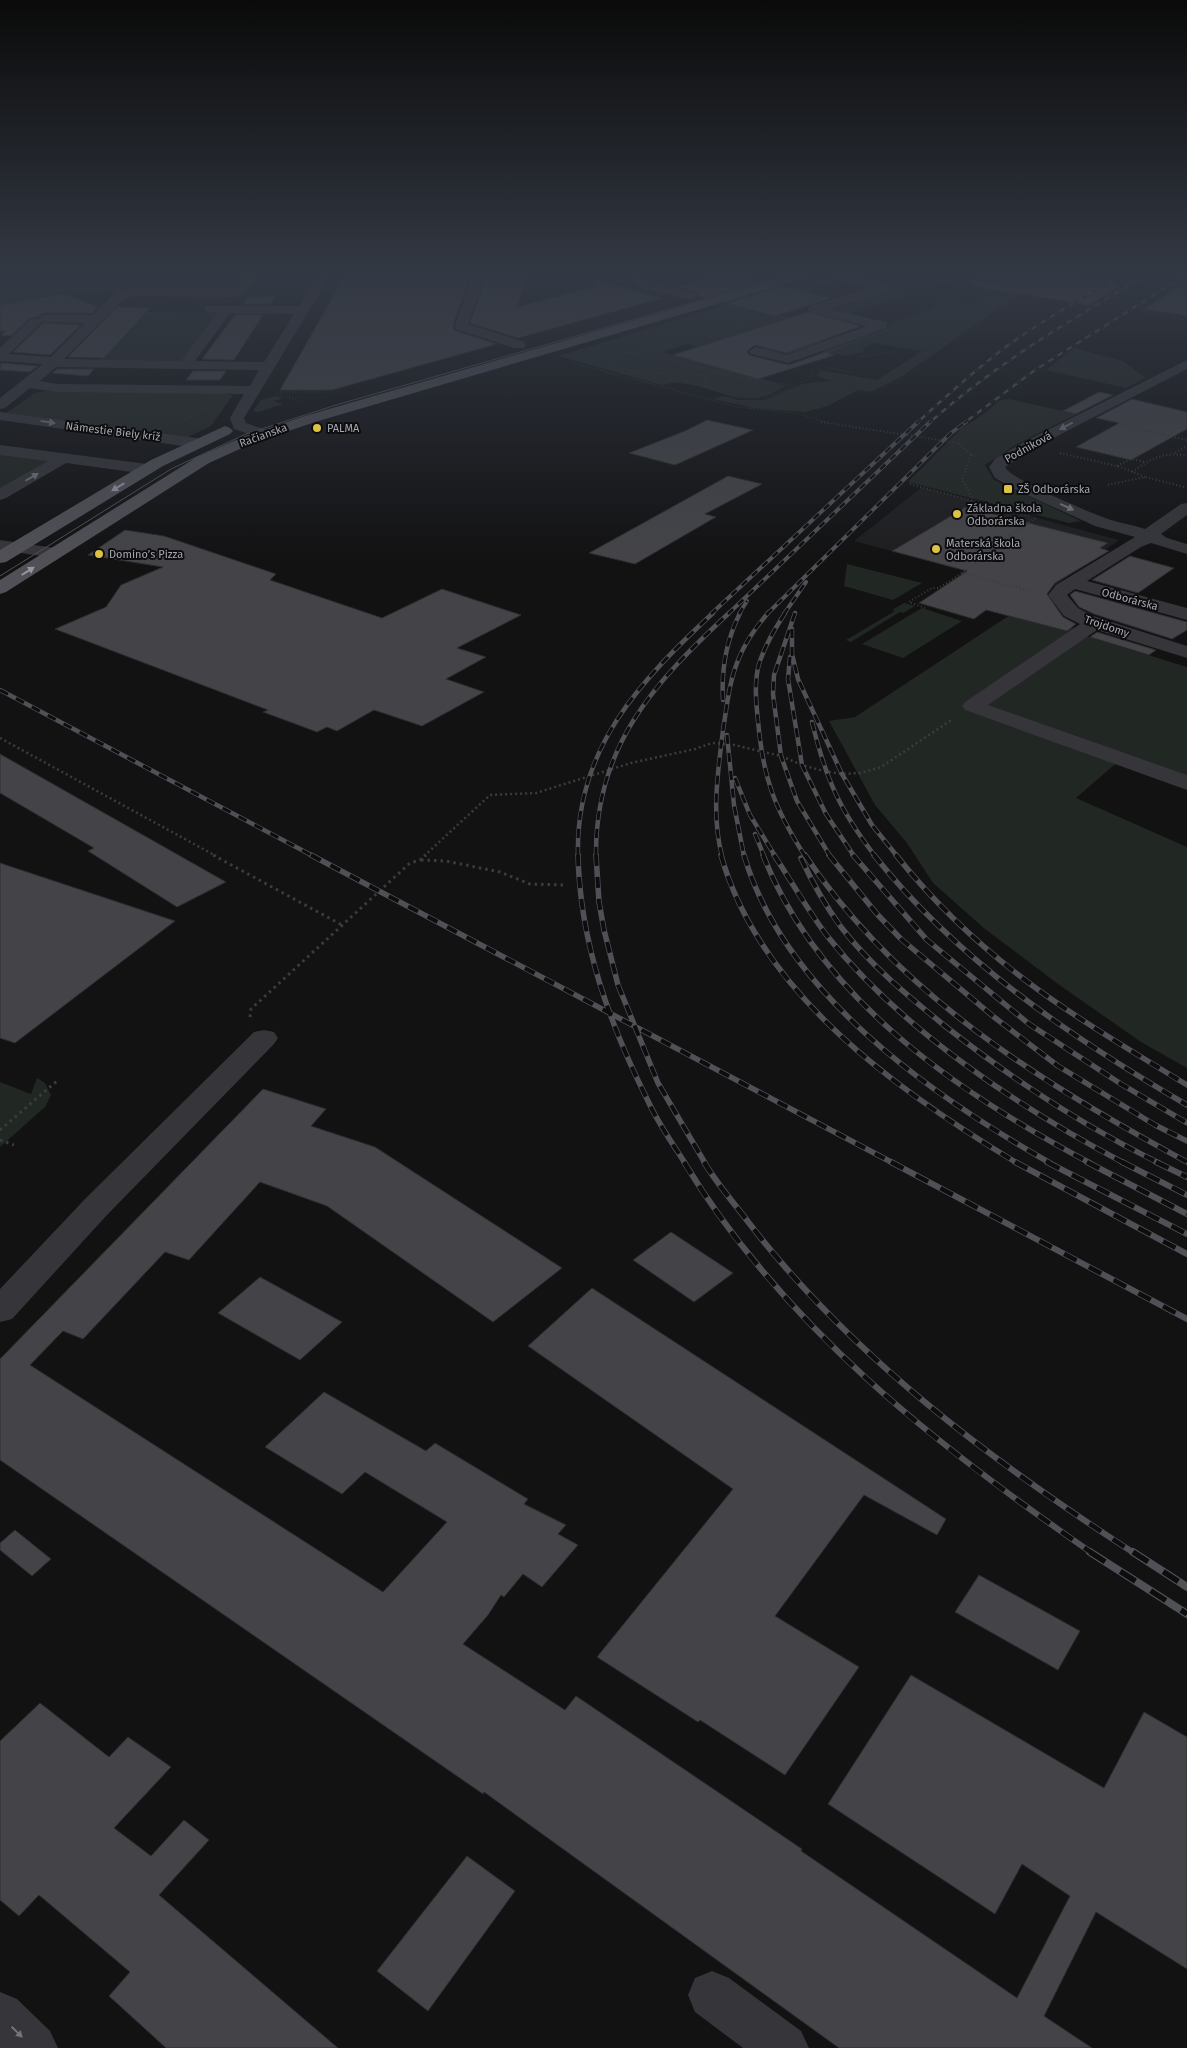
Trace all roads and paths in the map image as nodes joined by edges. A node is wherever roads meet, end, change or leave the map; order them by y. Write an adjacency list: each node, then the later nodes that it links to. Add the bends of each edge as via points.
1 (47, 368): 18 (street)
2 (267, 368): 21 (street)
3 (438, 368): 19 (main road)
4 (479, 368): 30 (main road, Račianska)
5 (594, 368): 48 (path, via 737,407 796,413 821,422 959,443 971,455 962,479)
6 (621, 368): 17 (path, via 635,372)
7 (699, 368): 14 (path)
8 (780, 368): 9 (street)
9 (796, 368)
10 (808, 368): 20 (path, via 814,371 809,378)
11 (832, 368): 16 (path)
12 (1180, 368): 52 (street, Podniková, one-way to 52, via 1029,445 998,467 1001,475 1022,487 1101,522)
13 (723, 369): 15 (path)
14 (708, 370): 15 (path); 17 (path)
15 (714, 372): 20 (path)
16 (853, 373)
17 (707, 376): 20 (path, via 705,386 749,399 765,398)
18 (29, 384): 21 (street, via 57,388); 26 (street)
19 (377, 385)
20 (792, 385)
21 (253, 390): 29 (street, via 237,418)
22 (273, 392): 23 (path)
23 (334, 392)
24 (278, 394): 25 (path)
25 (300, 402)
26 (0, 405)
27 (0, 416): 32 (street, Námestie Biely kríž, one-way to 32)
28 (1114, 423): 31 (path)
29 (239, 426): 30 (street); 32 (main road, Račianska)
30 (262, 426): 55 (main road, Račianska)
31 (1187, 439)
32 (197, 443): 41 (main road, Račianska)
33 (1187, 446): 36 (path)
34 (0, 450): 38 (street)
35 (1060, 453): 40 (path)
36 (1175, 453): 37 (path); 39 (path, via 1156,455)
37 (1187, 456)
38 (64, 458): 41 (street); 47 (street, one-way to 38)
39 (1146, 462): 40 (path, via 1131,459); 42 (path)
40 (1116, 466): 42 (path)
41 (147, 469): 53 (main road, Račianska, one-way to 53)
42 (1132, 472): 43 (path)
43 (1145, 477): 45 (path); 46 (path, via 1185,488)
44 (910, 484): 48 (path)
45 (1108, 485)
46 (1177, 493)
47 (0, 495)
48 (973, 501): 49 (path)
49 (979, 502): 50 (path); 57 (path, via 1037,517)
50 (971, 508)
51 (1187, 508): 52 (street, via 1153,530)
52 (1152, 536): 54 (street); 60 (street, via 1135,543)
53 (9, 547): 55 (street); 56 (main road, Račianska)
54 (1187, 549)
55 (55, 553): 61 (main road, Račianska, one-way to 55)
56 (0, 558)
57 (982, 559)
58 (978, 563): 59 (path)
59 (962, 573): 62 (path); 63 (path, via 909,602)
60 (1073, 583): 62 (street); 64 (street, Odborárska)
61 (0, 588)
62 (1057, 595): 65 (street, Trojdomy, via 1071,612)
63 (925, 608)
64 (1187, 614)
65 (1094, 623): 66 (street, Trojdomy); 67 (street)
66 (1187, 652)
67 (972, 706): 69 (street); 70 (path, via 881,767 860,773 824,771 734,744 712,743 632,763 536,793 490,794)
68 (0, 738): 72 (path)
69 (1187, 783)
70 (420, 860): 71 (path, via 446,861 491,870 530,884); 72 (path, via 410,863)
71 (563, 884)
72 (342, 925): 73 (path, via 251,1009 249,1027)
73 (264, 1038): 78 (street, via 96,1207)
74 (58, 1081): 75 (path)
75 (0, 1130)
76 (0, 1140): 77 (path)
77 (14, 1145)
78 (0, 1310)
79 (712, 1995): 82 (street)
80 (0, 2016): 81 (street, one-way to 81)
81 (33, 2048)
82 (784, 2048)

